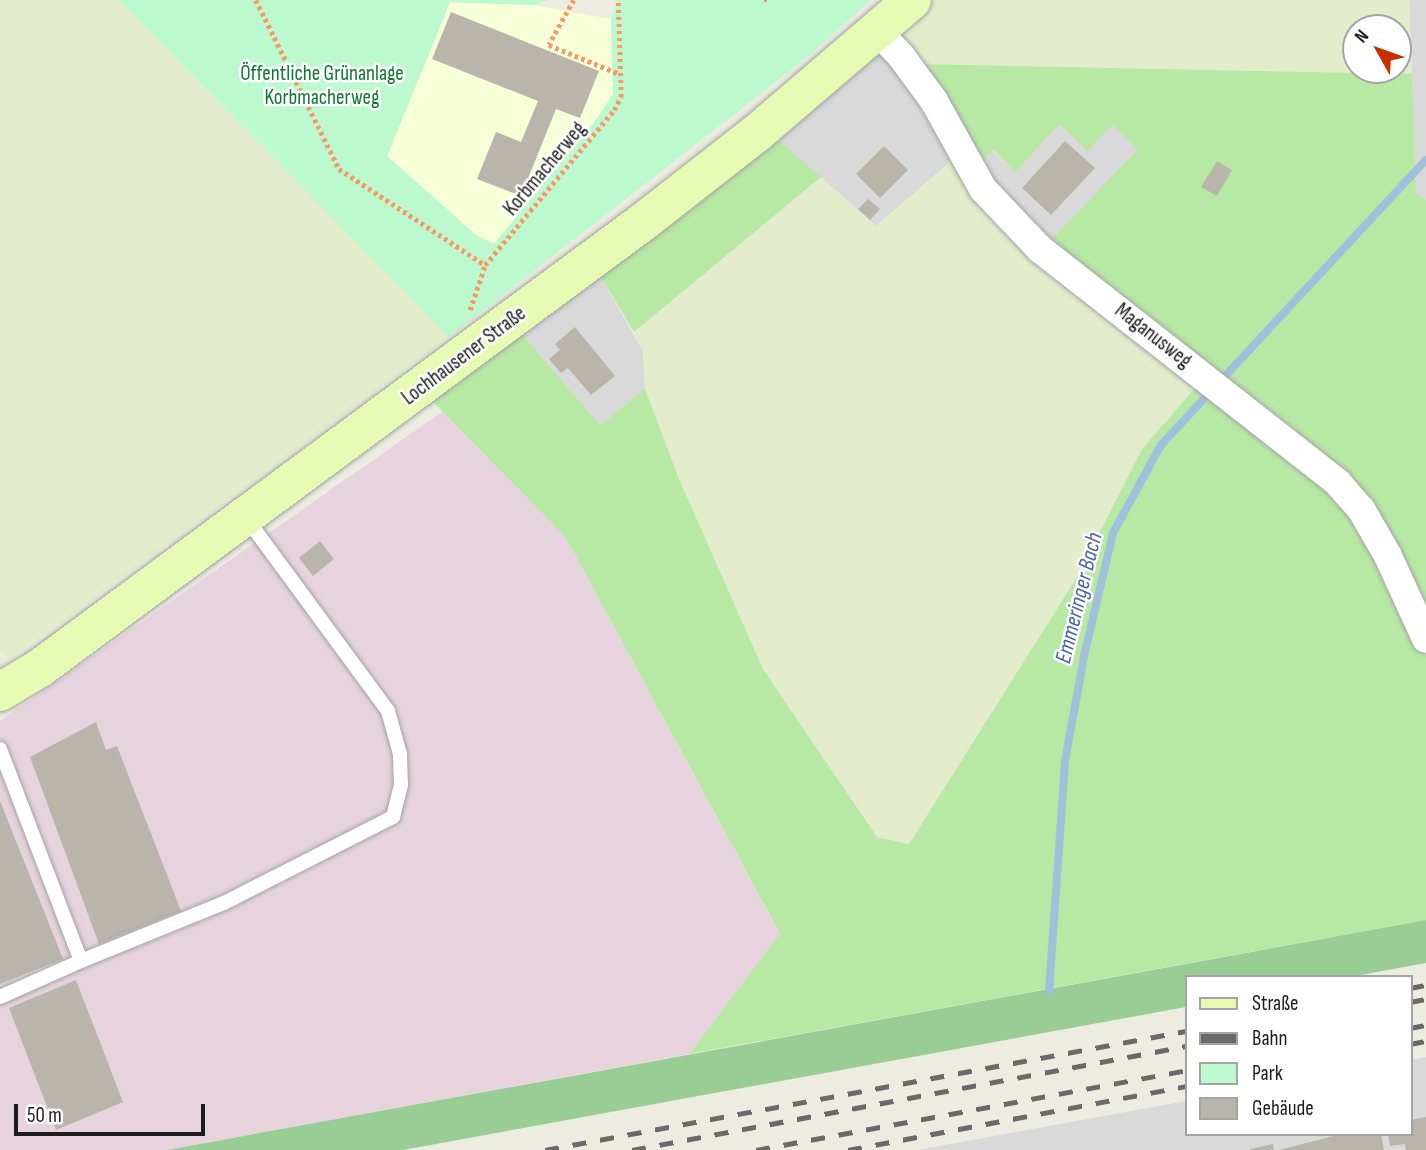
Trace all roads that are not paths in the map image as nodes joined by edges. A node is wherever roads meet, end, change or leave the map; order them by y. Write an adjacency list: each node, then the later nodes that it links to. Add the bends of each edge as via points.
1 (912, 0): 2 (main road, Lochhausener Straße)
2 (877, 31): 3 (main road, Lochhausener Straße, via 757,133); 4 (street, Maganusweg, via 934,101 984,189 1040,249 1320,468 1361,509)
3 (246, 517): 5 (main road, Lochhausener Straße, via 40,668); 7 (lane, via 388,711 400,754 401,785 393,817 224,903)
4 (1426, 639)
5 (0, 692)
6 (0, 749): 7 (lane)
7 (81, 961): 8 (lane)
8 (0, 997)

